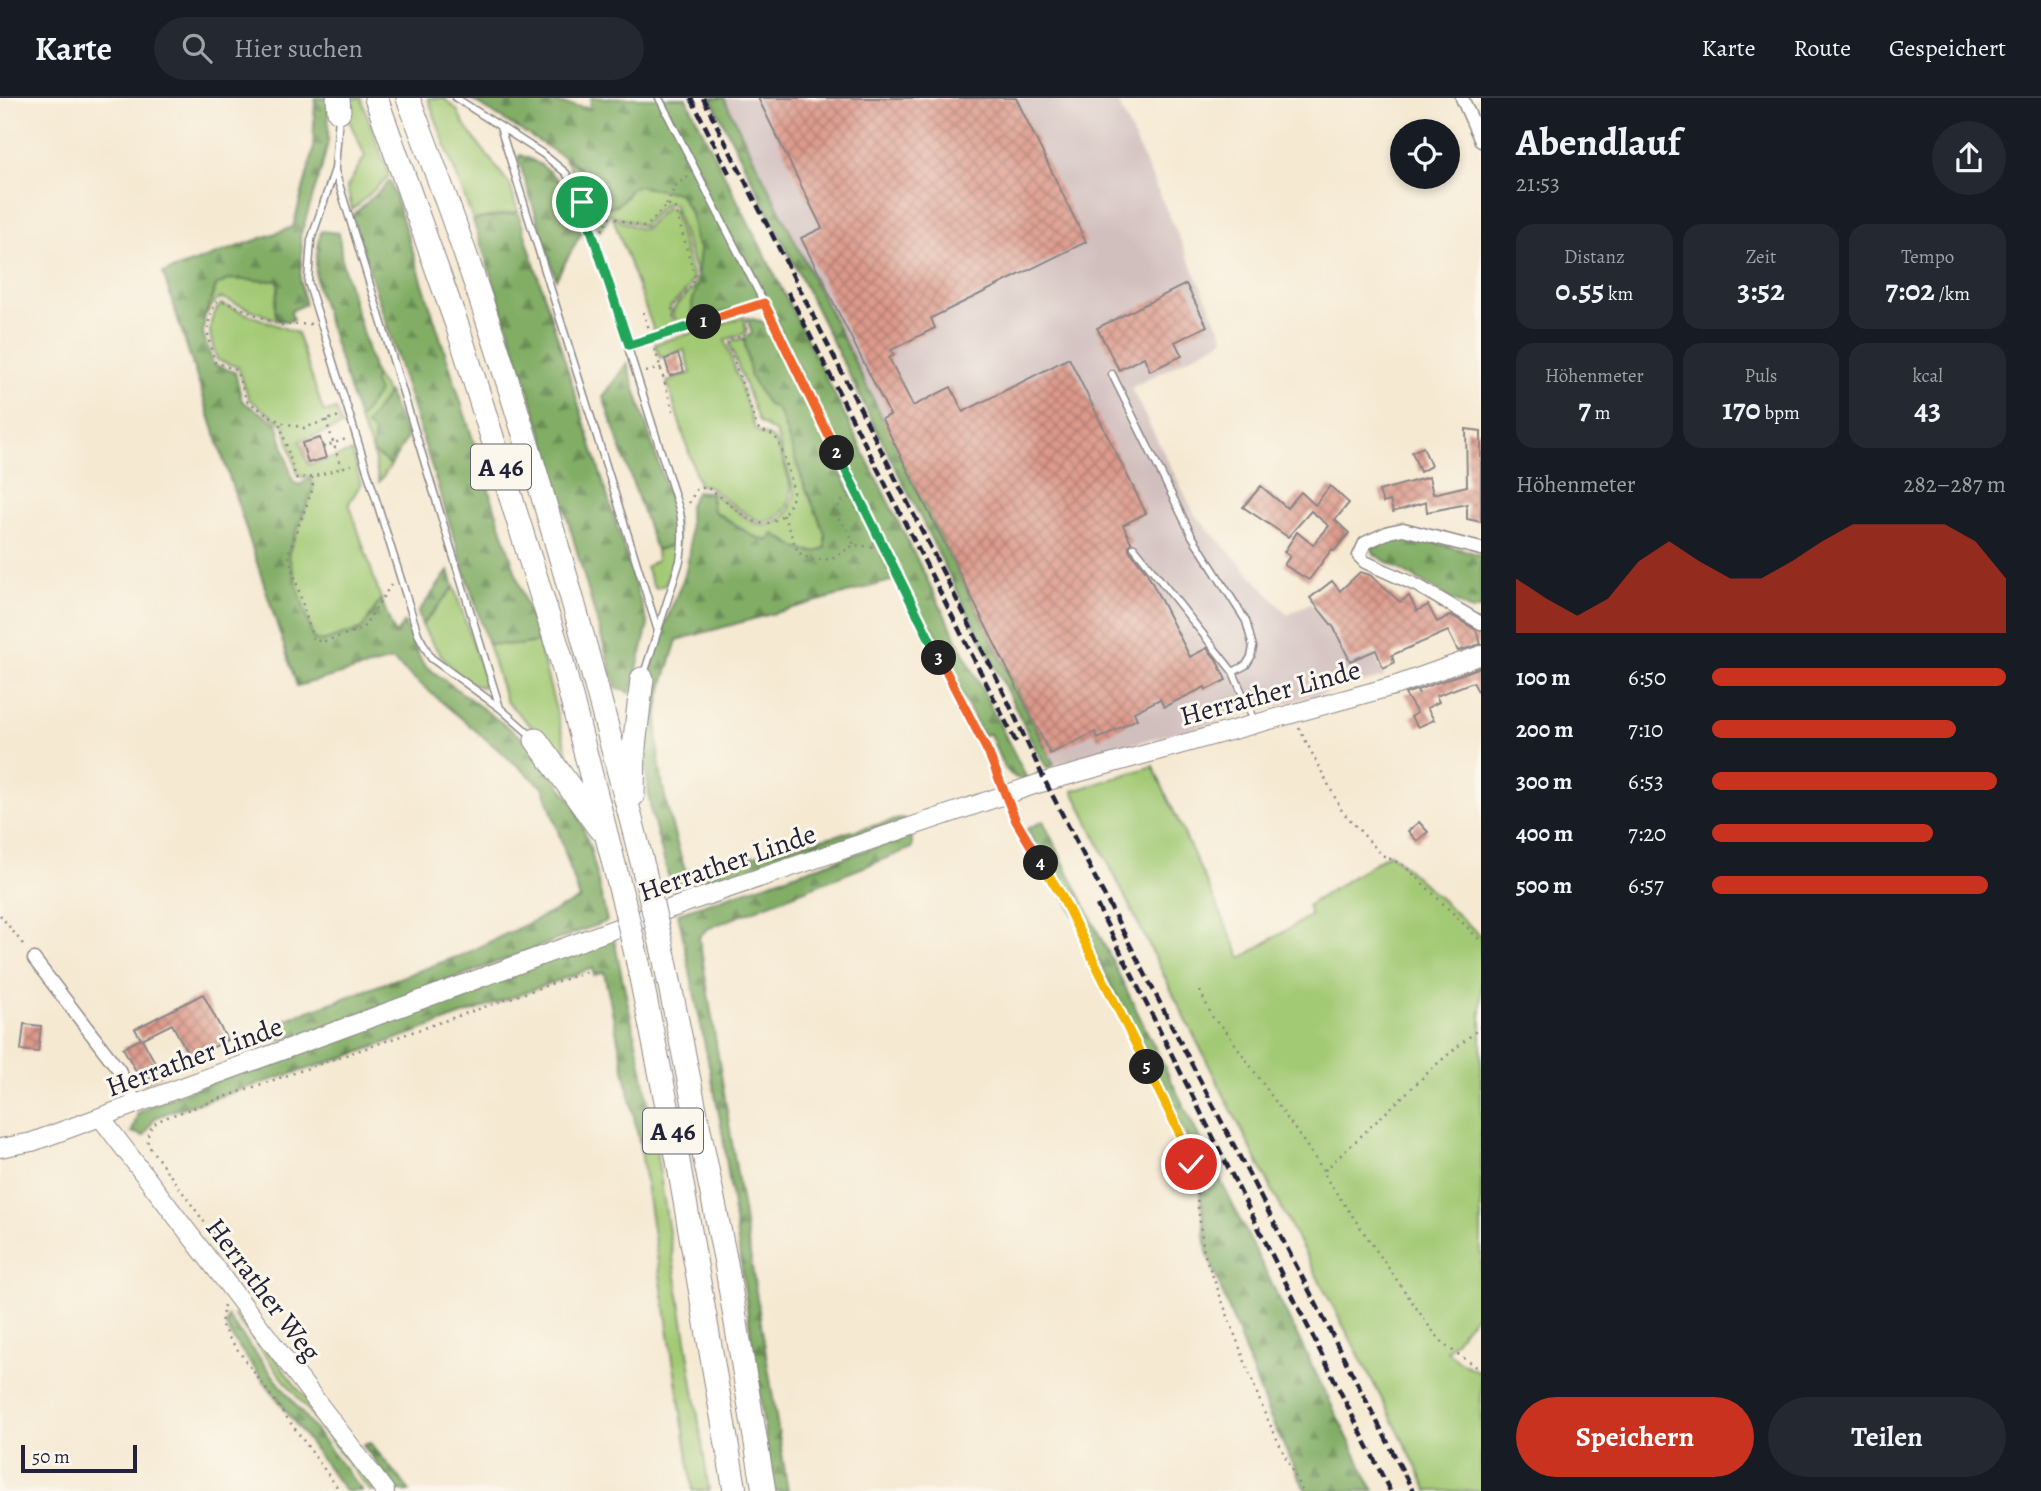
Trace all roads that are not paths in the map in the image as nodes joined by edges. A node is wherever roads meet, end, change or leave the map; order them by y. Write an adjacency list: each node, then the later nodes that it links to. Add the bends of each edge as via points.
1 (376, 98): 25 (highway, A 46, via 458,328 553,632)
2 (408, 98): 24 (highway, A 46, via 488,321 586,646)
3 (456, 98): 7 (lane)
4 (659, 98): 10 (lane)
5 (1462, 98): 8 (street)
6 (339, 104): 9 (lane)
7 (500, 127): 11 (lane, via 566,173 582,202); 16 (lane)
8 (1481, 141)
9 (335, 169): 20 (lane); 20 (lane, via 311,240 308,282 418,634 431,658)
10 (764, 303): 11 (lane); 23 (lane)
11 (629, 345): 16 (lane, via 680,512 682,552)
12 (1112, 374): 18 (lane, via 1192,536 1247,621 1251,657)
13 (1134, 547): 18 (lane)
14 (1481, 550): 15 (street, via 1403,529 1365,543 1359,556)
15 (1481, 623)
16 (657, 629): 19 (lane)
17 (1481, 655): 21 (street, Herrather Linde, via 1397,685)
18 (1233, 672): 21 (lane)
19 (642, 679): 24 (highway)
20 (500, 708): 22 (lane)
21 (1254, 723): 23 (street, Herrather Linde)
22 (536, 740): 25 (highway)
23 (1006, 795): 27 (street, Herrather Linde, via 691,901)
24 (632, 826): 32 (highway, A 46, bridge, via 664,956 726,1263)
25 (608, 841): 31 (highway, A 46, bridge, via 677,1154)
26 (34, 960): 27 (street, via 119,1070)
27 (137, 1105): 28 (street, Herrather Linde)
28 (101, 1118): 29 (street, Herrather Linde); 30 (street, Herrather Weg)
29 (0, 1148)
30 (385, 1491)
31 (735, 1491)
32 (764, 1491)

